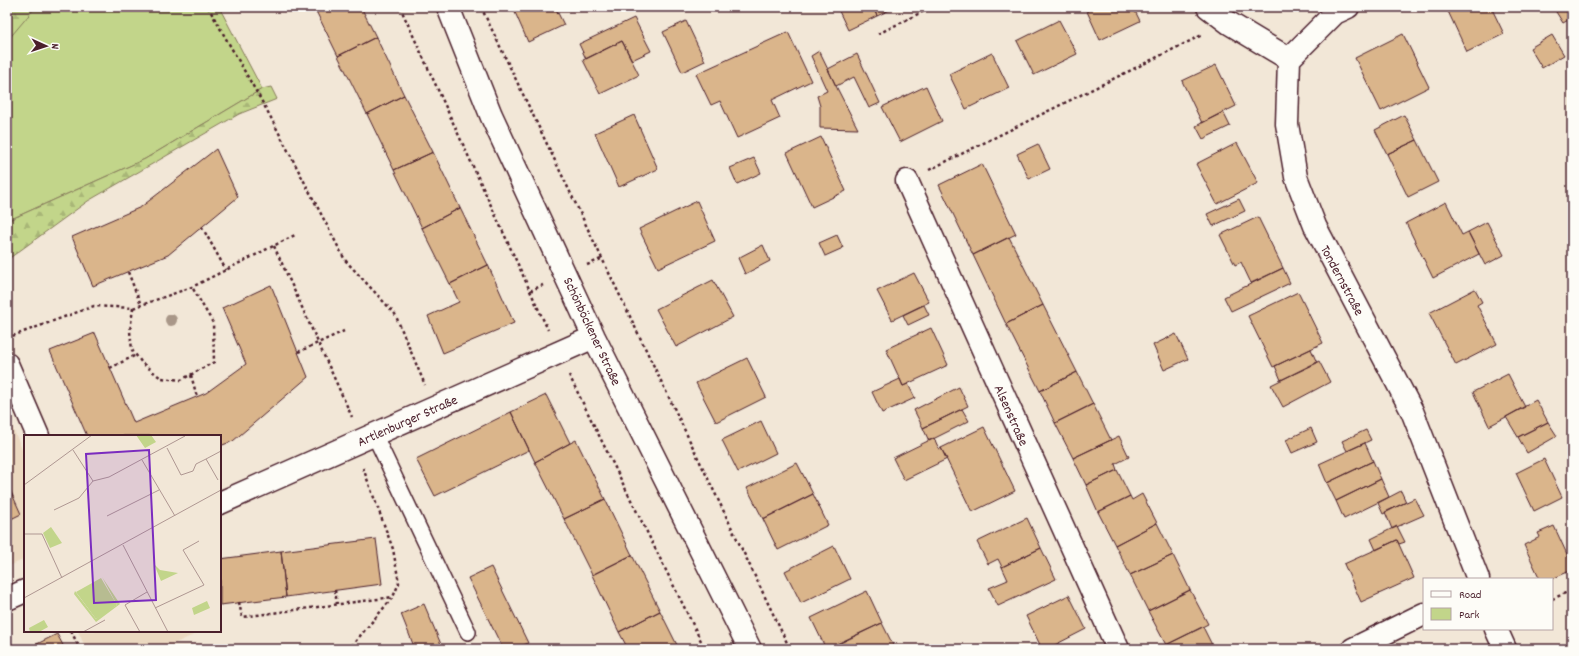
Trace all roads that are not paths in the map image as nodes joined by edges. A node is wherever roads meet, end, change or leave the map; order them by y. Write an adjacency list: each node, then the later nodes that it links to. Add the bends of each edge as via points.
1 (448, 7): 6 (street, Schönböckener Straße, via 491,114)
2 (1208, 7): 4 (street, via 1228,23)
3 (1348, 7): 4 (street, via 1335,13)
4 (1290, 58): 11 (street, Tondernstraße, via 1287,124 1296,177 1315,226 1412,411)
5 (907, 181): 18 (street, Alsenstraße)
6 (594, 337): 9 (street, Artlenburger Straße); 17 (street, Schönböckener Straße)
7 (7, 364): 8 (street)
8 (38, 435)
9 (363, 439): 10 (street, Artlenburger Straße); 16 (lane)
10 (221, 502)
11 (1478, 578)
12 (24, 591): 13 (street)
13 (7, 599)
14 (1423, 614): 19 (street)
15 (1496, 630): 20 (street)
16 (468, 632)
17 (750, 649)
18 (1118, 649)
19 (1353, 649)
20 (1505, 649)

